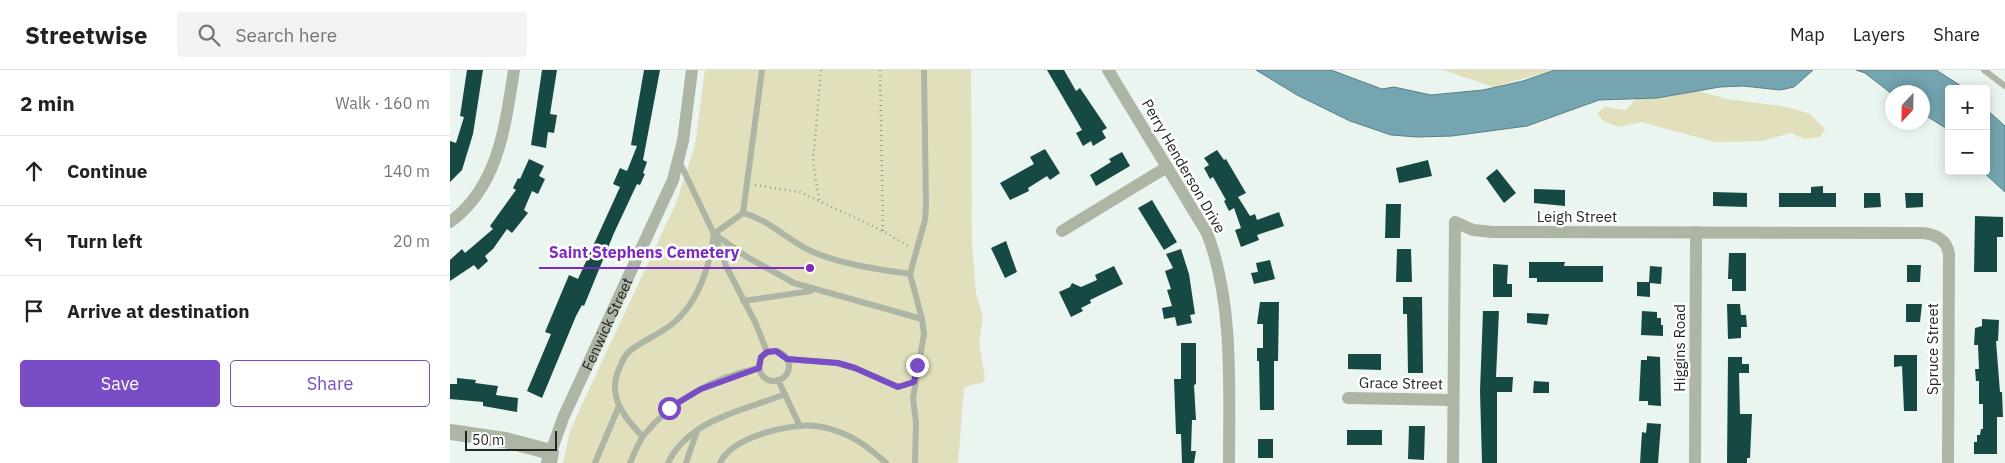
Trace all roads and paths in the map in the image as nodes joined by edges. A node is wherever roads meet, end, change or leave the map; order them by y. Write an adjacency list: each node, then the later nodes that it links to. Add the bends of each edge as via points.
1 (514, 70): 15 (street, via 497,157 474,198)
2 (692, 70): 10 (street, Fenwick Street)
3 (762, 70): 12 (lane)
4 (821, 70): 13 (path, via 813,162)
5 (880, 70): 16 (path)
6 (924, 70): 21 (lane, via 926,206)
7 (1108, 70): 11 (street, Perry Henderson Drive)
8 (1984, 70): 9 (lane)
9 (2005, 86)
10 (678, 160): 19 (lane); 39 (street, Fenwick Street, via 664,201 563,418)
11 (1167, 167): 17 (street); 47 (street, Perry Henderson Drive, via 1207,233 1222,283)
12 (747, 184): 13 (path, via 800,192); 14 (lane)
13 (819, 200): 16 (path)
14 (743, 214): 19 (lane); 22 (lane, via 765,222 791,240 828,258)
15 (450, 222)
16 (883, 231): 21 (path)
17 (1062, 231)
18 (1696, 232): 20 (street, Leigh Street, via 1922,233); 33 (street, Leigh Street, via 1492,232 1473,230 1455,222); 49 (street, Higgins Road)
19 (714, 234): 23 (lane, via 777,275); 24 (lane); 34 (lane, via 710,262 690,305 673,324 630,350 623,358 614,386)
20 (1940, 238): 50 (street, Spruce Street, via 1949,254)
21 (916, 250): 22 (lane)
22 (910, 274): 25 (lane)
23 (815, 290): 24 (lane); 25 (lane)
24 (743, 300): 26 (lane)
25 (922, 319): 30 (lane, via 924,334)
26 (767, 352): 27 (lane, via 779,352); 28 (lane, via 761,357)
27 (787, 359): 29 (lane, via 788,372); 30 (lane, via 838,363 898,387)
28 (759, 368): 29 (lane, via 766,379); 38 (lane, via 731,376 682,399)
29 (778, 380): 31 (lane)
30 (914, 382): 46 (lane)
31 (785, 394): 35 (lane); 36 (lane, via 724,414)
32 (1348, 398): 33 (street, Grace Street)
33 (1453, 400): 48 (street, Leigh Street)
34 (619, 406): 38 (lane); 40 (lane)
35 (800, 426): 44 (lane, via 739,443); 45 (lane, via 816,426 844,433)
36 (698, 430): 42 (lane, via 680,445); 43 (lane)
37 (450, 432): 39 (street, via 511,442)
38 (642, 436): 41 (lane)
39 (550, 458)
40 (595, 463)
41 (630, 463)
42 (668, 463)
43 (686, 463)
44 (720, 463)
45 (886, 463)
46 (915, 463)
47 (1229, 463)
48 (1453, 463)
49 (1695, 463)
50 (1948, 463)

